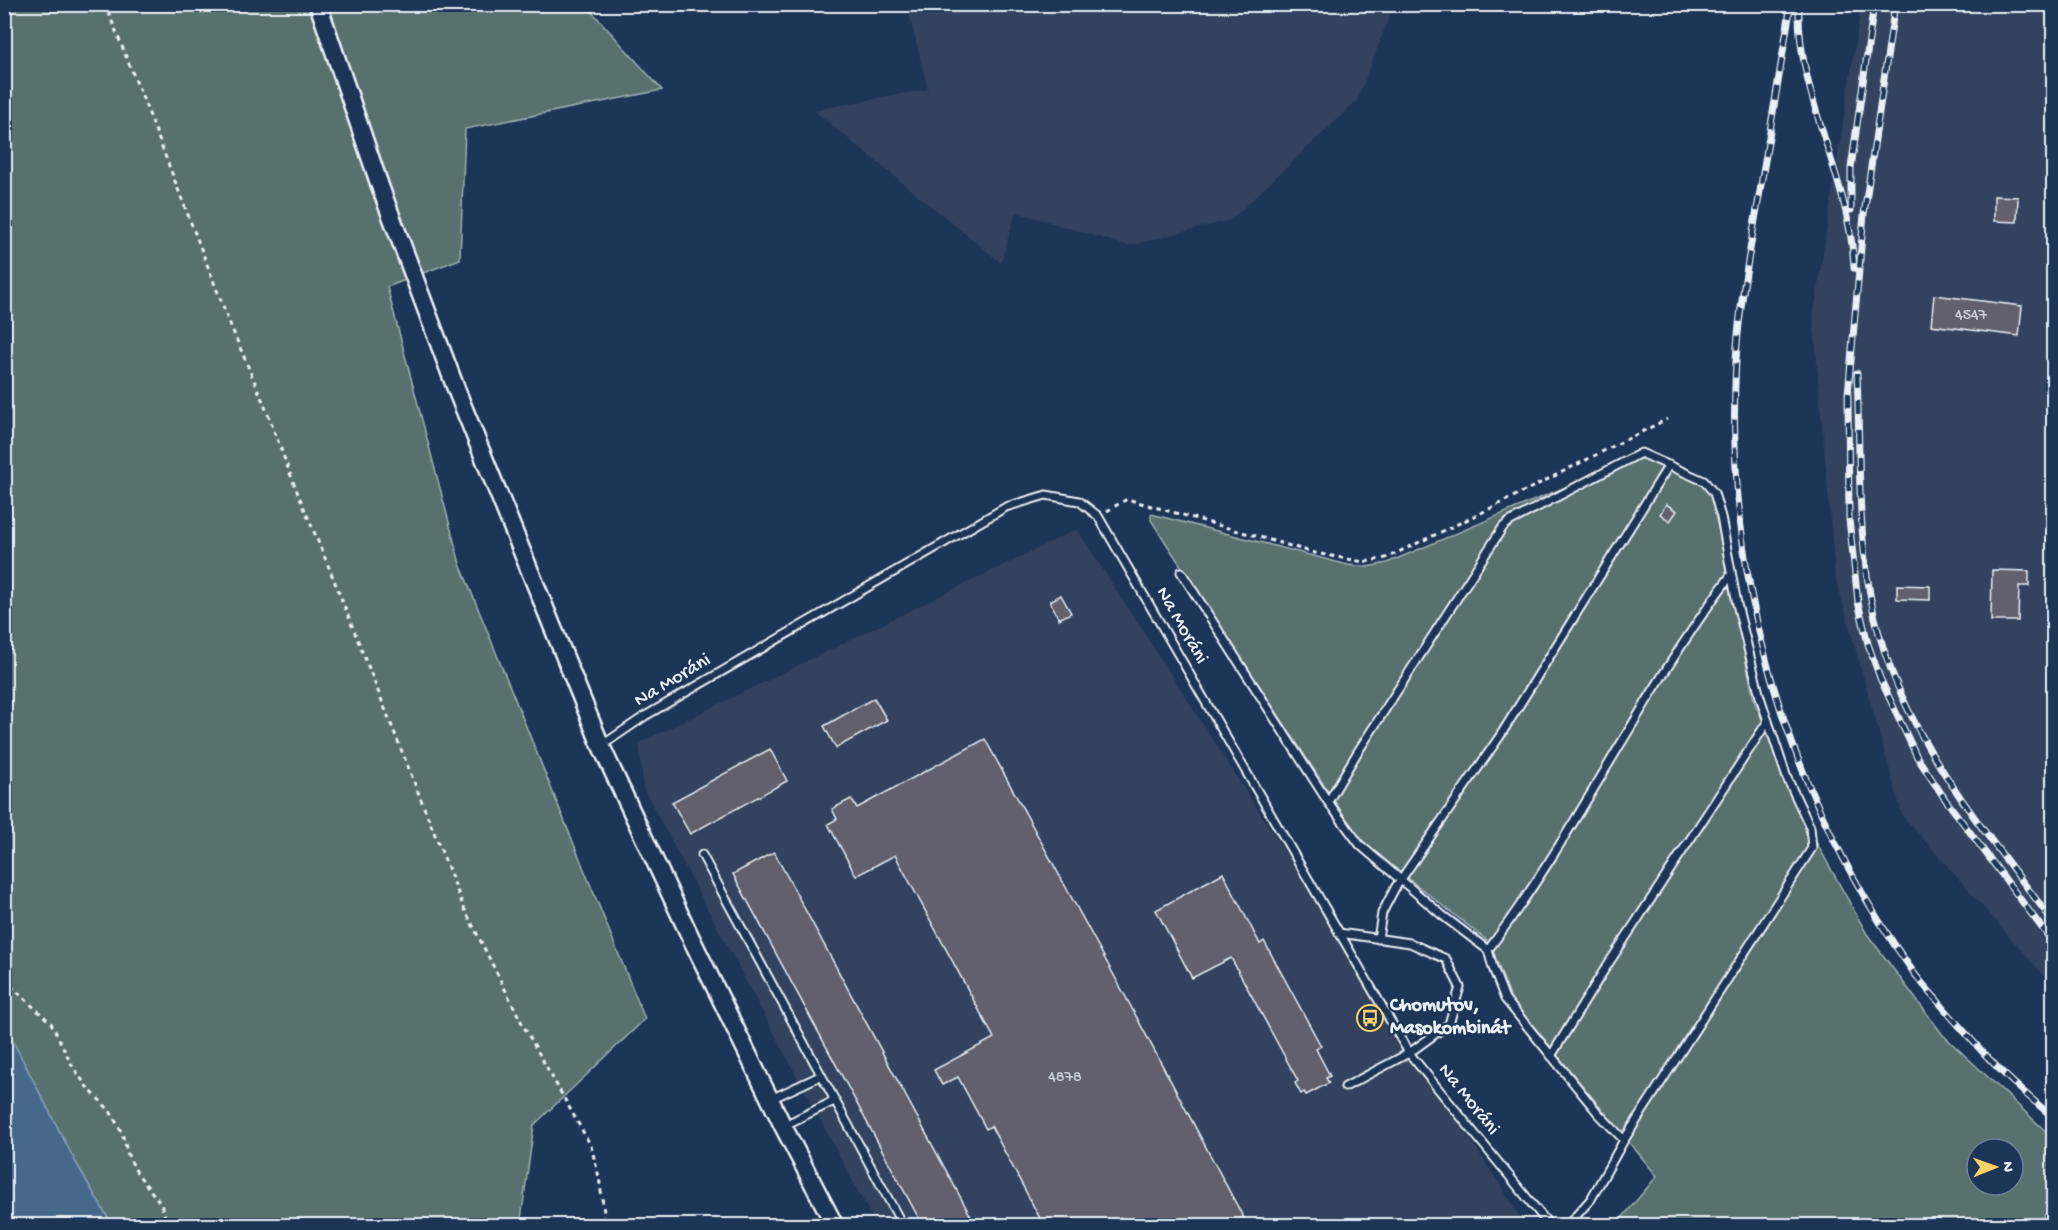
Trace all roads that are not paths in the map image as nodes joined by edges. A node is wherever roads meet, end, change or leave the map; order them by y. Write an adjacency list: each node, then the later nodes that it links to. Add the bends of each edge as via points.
1 (318, 4): 6 (street, via 381,189 458,394)
2 (1669, 465): 4 (lane, via 1704,481 1714,493); 7 (lane, via 1641,453 1503,527); 9 (lane, via 1500,736)
3 (1181, 572): 7 (lane)
4 (1731, 575): 5 (lane); 12 (lane, via 1699,617 1600,780)
5 (1768, 721): 14 (lane); 20 (lane, via 1787,778 1810,827 1812,848)
6 (601, 746): 10 (lane, Na Moráni, via 645,716 1006,507 1046,495 1079,501 1098,516); 17 (street)
7 (1328, 802): 9 (lane, via 1360,845)
8 (702, 855): 15 (lane)
9 (1401, 879): 11 (lane, via 1382,913); 12 (lane)
10 (1339, 933): 11 (lane); 13 (lane, Na Moráni)
11 (1378, 939): 13 (lane, via 1410,943 1446,959 1460,987 1449,1024)
12 (1488, 950): 14 (lane, via 1505,999)
13 (1409, 1053): 16 (lane); 23 (lane, Na Moráni)
14 (1551, 1056): 20 (lane)
15 (820, 1076): 17 (lane); 18 (lane)
16 (1345, 1087)
17 (770, 1100): 19 (street)
18 (834, 1101): 19 (lane); 22 (lane)
19 (783, 1126): 21 (street)
20 (1624, 1140): 24 (lane, via 1591,1199)
21 (835, 1226)
22 (903, 1226)
23 (1550, 1226)
24 (1568, 1226)

